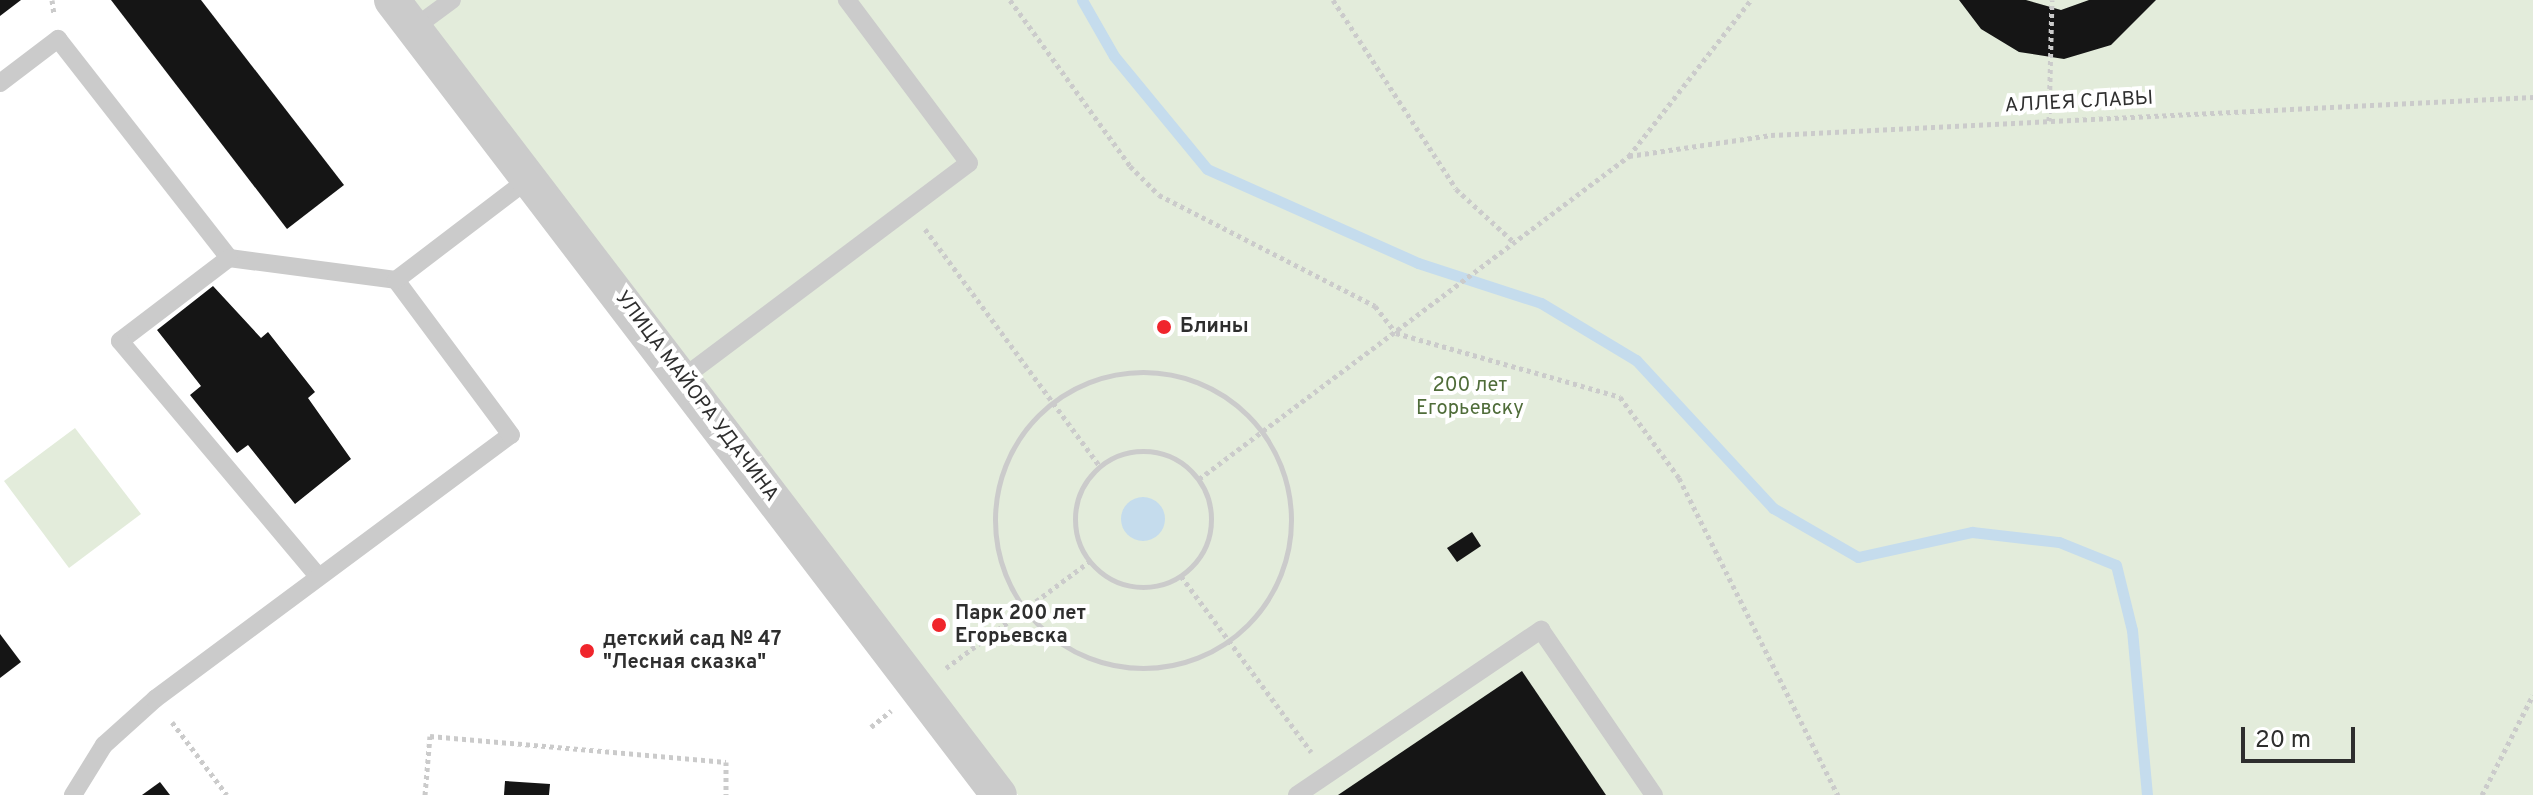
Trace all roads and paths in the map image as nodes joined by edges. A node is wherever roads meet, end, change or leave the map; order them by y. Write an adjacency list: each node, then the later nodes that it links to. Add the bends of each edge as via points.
1 (392, 0): 8 (street, УЛИЦА МАЙОРА УДАЧИНА)
2 (452, 0): 8 (lane)
3 (847, 0): 14 (lane, via 969,163)
4 (1010, 0): 18 (path, via 1130,166 1159,195 1375,306)
5 (1333, 0): 15 (path, via 1456,189)
6 (1751, 0): 12 (path)
7 (2052, 0): 11 (path)
8 (414, 28): 13 (street, УЛИЦА МАЙОРА УДАЧИНА)
9 (0, 83): 16 (lane, via 58,39)
10 (2533, 97): 11 (path, АЛЛЕЯ СЛАВЫ)
11 (2049, 121): 12 (path, АЛЛЕЯ СЛАВЫ, via 1771,135)
12 (1629, 156): 15 (path)
13 (531, 177): 17 (lane); 19 (street, УЛИЦА МАЙОРА УДАЧИНА)
14 (910, 208): 19 (lane); 20 (path)
15 (1515, 243): 18 (path)
16 (229, 258): 17 (lane); 25 (lane, via 120,341)
17 (396, 280): 25 (lane, via 511,435)
18 (1396, 333): 21 (path); 40 (path, via 1620,397 1679,478)
19 (680, 380): 29 (street, УЛИЦА МАЙОРА УДАЧИНА)
20 (1053, 402): 21 (path, via 1105,377 1164,373 1219,393); 22 (path); 27 (path, via 1006,463 995,513 1001,563)
21 (1262, 432): 23 (path); 28 (path, via 1285,479 1291,530 1265,603)
22 (1100, 466): 23 (path, via 1122,454 1158,453); 24 (path, via 1076,511)
23 (1199, 479): 26 (path, via 1211,525 1198,559)
24 (1090, 561): 26 (path, via 1132,586); 27 (path)
25 (318, 576): 31 (lane)
26 (1181, 576): 28 (path)
27 (1025, 609): 28 (path, via 1067,647 1120,665 1177,664); 29 (path)
28 (1229, 640): 32 (path)
29 (922, 686): 37 (street, УЛИЦА МАЙОРА УДАЧИНА)
30 (2533, 695): 41 (path)
31 (155, 699): 33 (lane, via 104,745); 34 (path)
32 (1328, 775): 38 (lane); 39 (lane, via 1541,630)
33 (73, 795)
34 (227, 795)
35 (425, 795): 36 (path, via 430,736 726,762)
36 (726, 795)
37 (999, 795)
38 (1297, 795)
39 (1654, 795)
40 (1838, 795)
41 (2482, 795)

